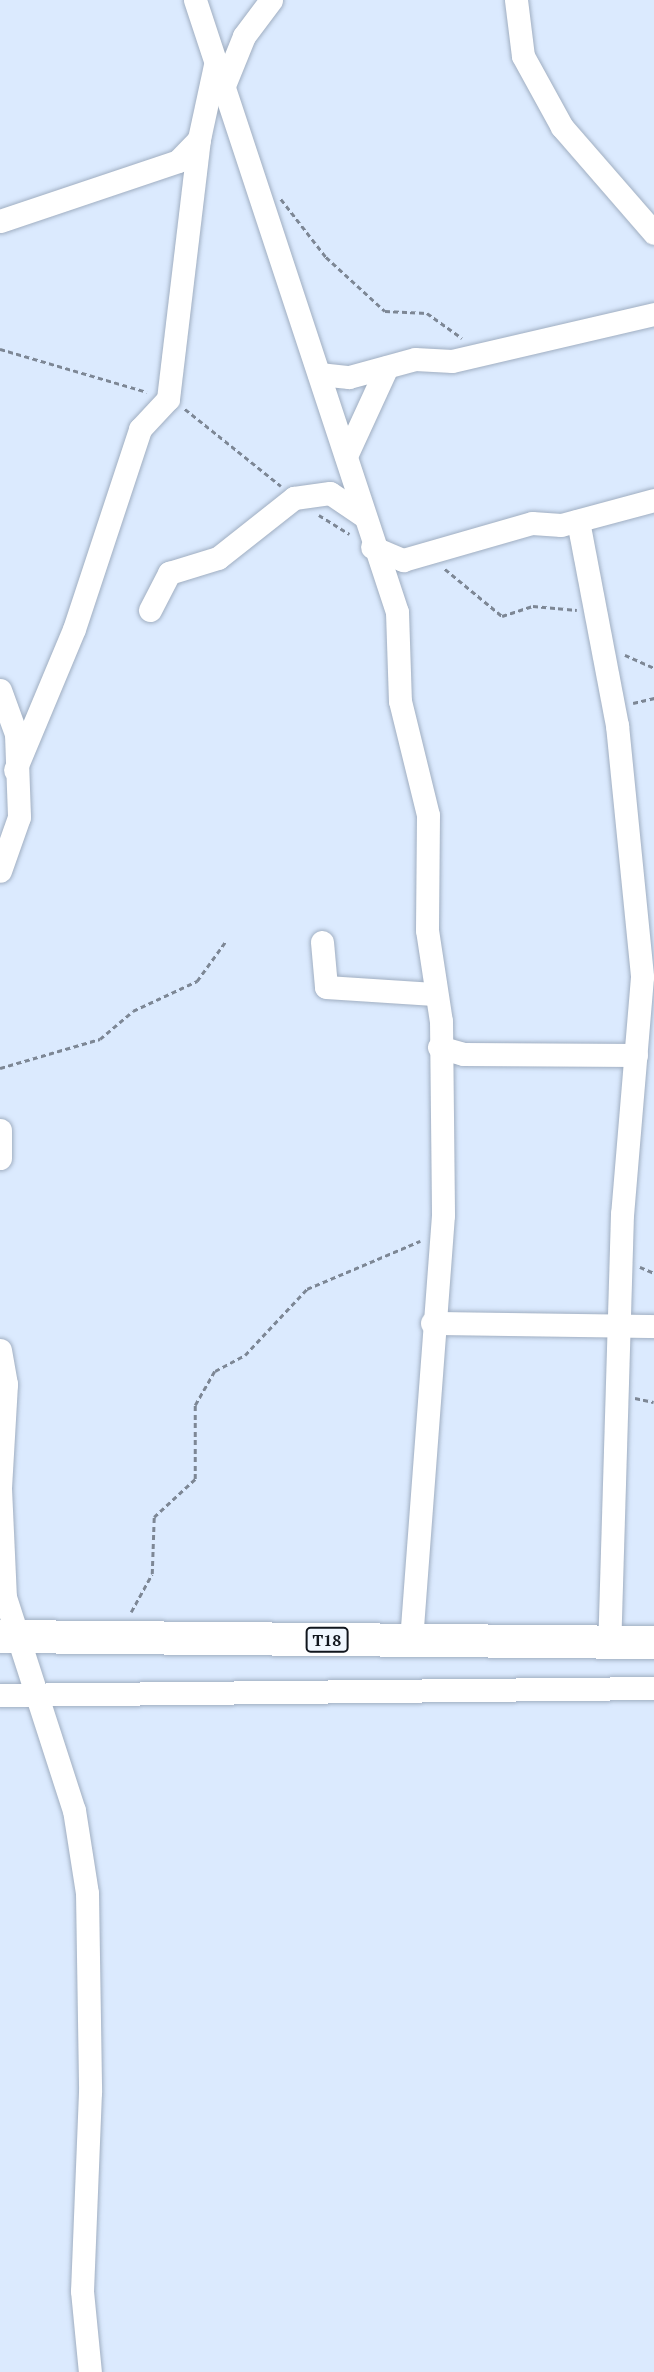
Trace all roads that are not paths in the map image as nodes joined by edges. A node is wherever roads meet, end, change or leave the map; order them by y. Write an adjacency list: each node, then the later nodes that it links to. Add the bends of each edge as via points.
1 (195, 0): 4 (street)
2 (271, 0): 5 (street, via 244,36)
3 (516, 0): 8 (street, via 523,56 562,127)
4 (215, 65): 5 (street); 6 (street)
5 (223, 88): 11 (street)
6 (199, 139): 7 (street, via 163,168); 19 (street, via 168,399 140,429 74,629)
7 (0, 221)
8 (654, 233)
9 (654, 314): 10 (street)
10 (387, 367): 11 (street, via 349,377); 12 (street)
11 (319, 374): 12 (street)
12 (346, 456): 14 (street)
13 (654, 500): 15 (street)
14 (363, 515): 16 (street); 17 (street, via 330,494 295,498 220,556 169,573)
15 (578, 521): 16 (street, via 532,523 403,559); 21 (street)
16 (372, 547): 23 (street, via 401,626 400,701 428,815 427,930)
17 (150, 610)
18 (0, 690): 19 (street, via 16,734)
19 (15, 770): 20 (street, via 17,832)
20 (0, 871)
21 (645, 881): 25 (street)
22 (322, 942): 23 (street, via 326,987)
23 (434, 994): 24 (street)
24 (439, 1047): 25 (street, via 463,1054); 28 (street, via 443,1215)
25 (636, 1055): 29 (street)
26 (0, 1130): 27 (street)
27 (0, 1158)
28 (432, 1323): 29 (street); 33 (street)
29 (617, 1326): 30 (street); 35 (street)
30 (654, 1326)
31 (0, 1350): 32 (street, via 6,1384 3,1583)
32 (8, 1636): 33 (highway, T18); 38 (street)
33 (411, 1641): 35 (highway, T18)
34 (654, 1642): 35 (highway, T18)
35 (609, 1643)
36 (654, 1688): 38 (street)
37 (0, 1695): 38 (street)
38 (35, 1695): 39 (street, via 74,1810 87,1893 90,2092 82,2291)
39 (90, 2372)

